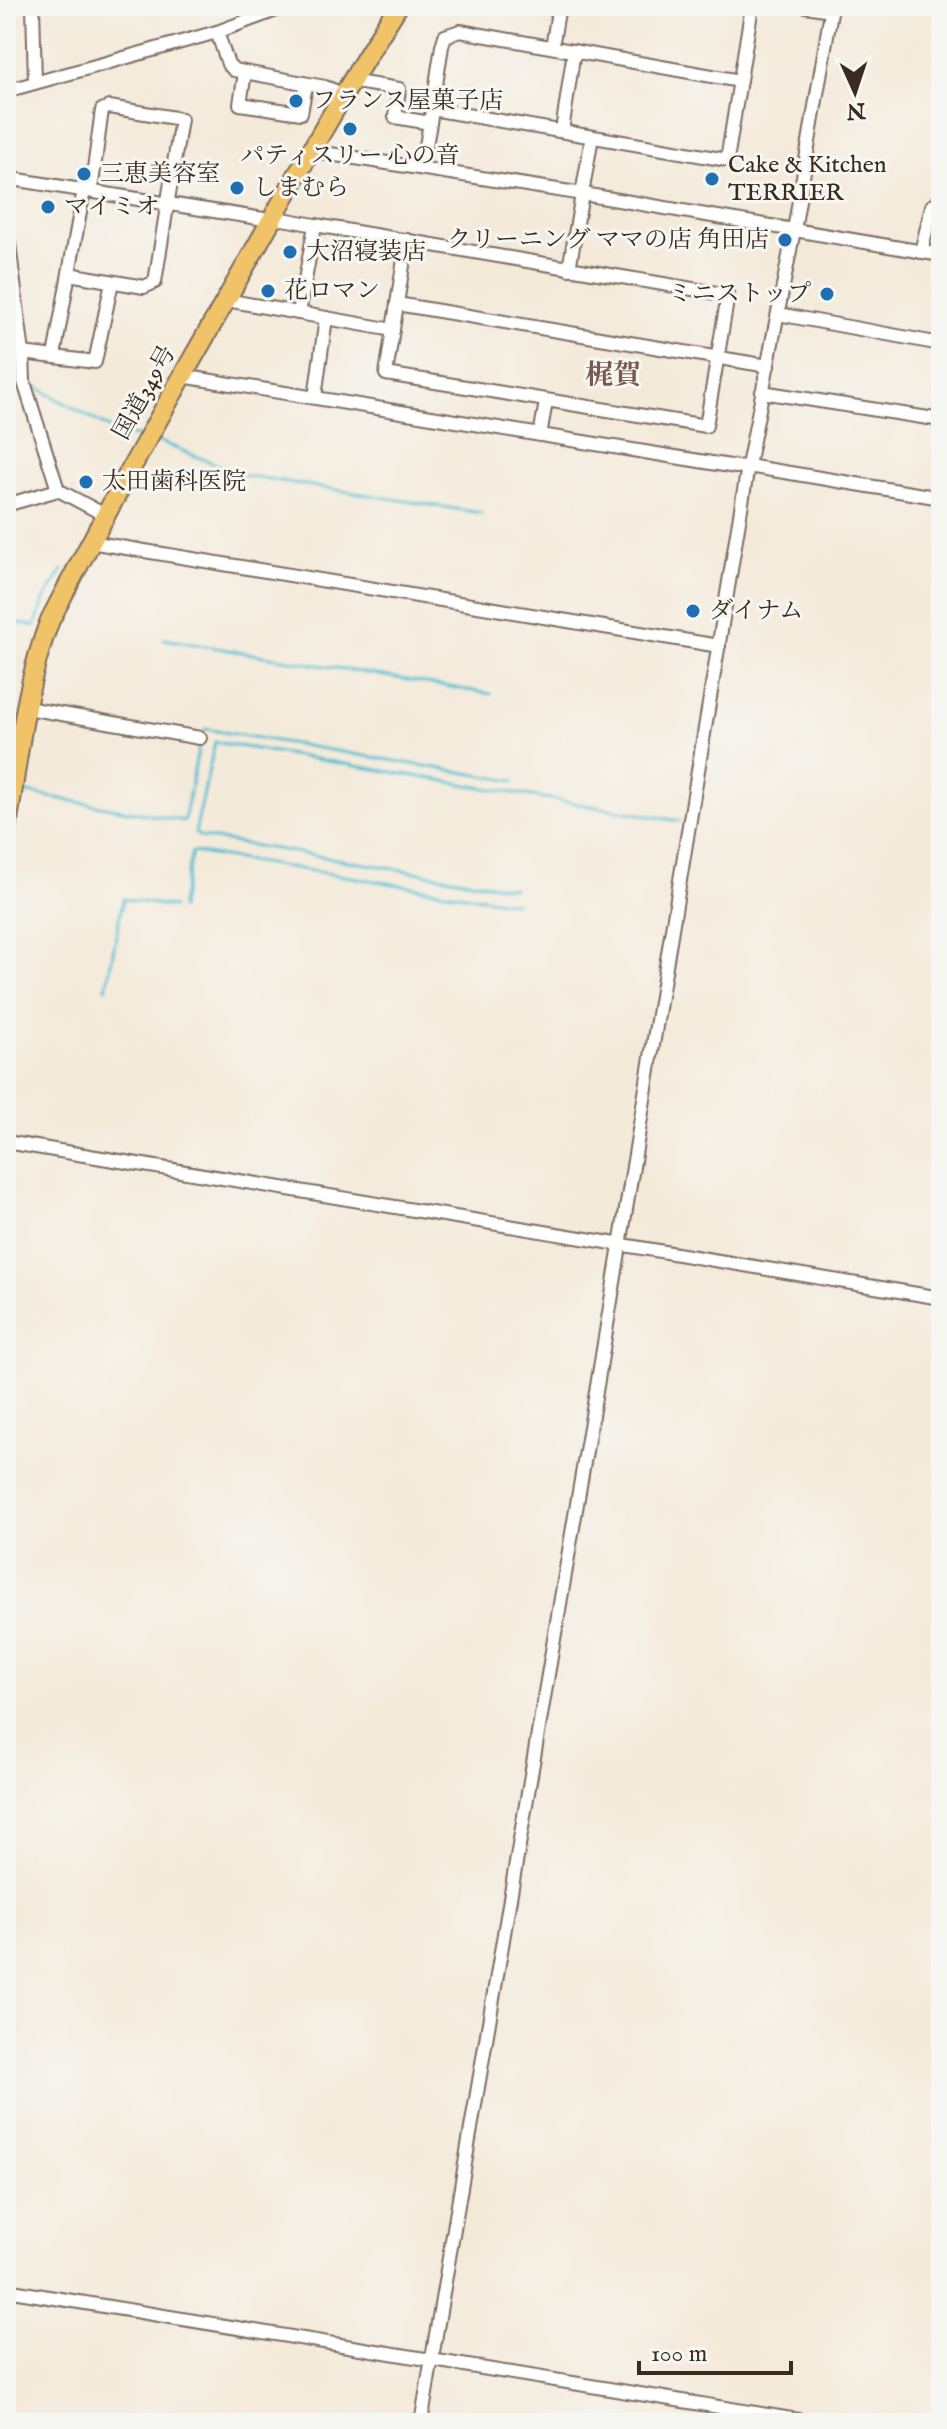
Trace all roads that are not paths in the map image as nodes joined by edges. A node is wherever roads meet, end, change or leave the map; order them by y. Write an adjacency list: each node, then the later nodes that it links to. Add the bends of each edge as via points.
1 (33, 6): 13 (street)
2 (287, 6): 8 (street)
3 (397, 6): 12 (highway, 国道349号)
4 (559, 6): 9 (street)
5 (752, 6): 14 (street)
6 (806, 6): 7 (street)
7 (831, 8): 32 (street)
8 (217, 32): 11 (street, via 228,64); 13 (street)
9 (552, 47): 10 (street); 18 (street, via 452,31 442,46)
10 (574, 51): 14 (street); 20 (street)
11 (245, 73): 15 (street); 15 (street, via 240,104 301,113)
12 (353, 77): 17 (highway, 国道349号); 19 (street, via 399,89 395,117)
13 (35, 81): 16 (street)
14 (740, 81): 21 (street, via 727,160)
15 (306, 85): 17 (street)
16 (6, 91)
17 (343, 94): 22 (highway, 国道349号)
18 (432, 109): 19 (street); 20 (street)
19 (430, 123): 23 (street)
20 (562, 131): 21 (street)
21 (592, 137): 26 (street)
22 (311, 151): 23 (street); 29 (highway, 国道349号)
23 (422, 168): 26 (street)
24 (6, 178): 25 (street)
25 (87, 190): 28 (street); 28 (street, via 102,110 181,119); 37 (street)
26 (583, 194): 32 (street); 36 (street)
27 (941, 200): 34 (street, via 932,206)
28 (168, 204): 29 (street); 38 (street, via 155,282 144,287)
29 (270, 220): 31 (street); 39 (highway, 国道349号)
30 (6, 221): 46 (street)
31 (315, 225): 33 (street); 41 (street)
32 (794, 230): 34 (street); 42 (street)
33 (407, 240): 36 (street); 40 (street)
34 (921, 252): 35 (street)
35 (941, 255)
36 (569, 269): 48 (street, via 728,295)
37 (69, 274): 38 (street); 47 (street)
38 (112, 282): 47 (street, via 95,362)
39 (226, 300): 41 (street); 50 (highway, 国道349号)
40 (397, 304): 44 (street); 48 (street)
41 (299, 313): 43 (street)
42 (778, 314): 45 (street); 49 (street)
43 (326, 318): 44 (street); 52 (street)
44 (393, 330): 53 (street, via 386,374)
45 (941, 344)
46 (23, 353): 47 (street); 57 (street, via 24,382)
47 (54, 356)
48 (717, 358): 49 (street); 53 (street, via 706,426)
49 (768, 366): 51 (street)
50 (182, 376): 52 (street); 60 (highway, 国道349号)
51 (762, 392): 54 (street); 56 (street)
52 (315, 397): 55 (street)
53 (546, 402): 55 (street)
54 (941, 420)
55 (540, 435): 56 (street)
56 (748, 466): 58 (street); 62 (street)
57 (58, 490): 59 (street); 60 (street)
58 (941, 498)
59 (6, 505)
60 (105, 515): 61 (highway, 国道349号)
61 (90, 542): 62 (street); 63 (highway, 国道349号, via 44,636)
62 (719, 646): 68 (street)
63 (27, 708): 64 (highway, 国道349号); 65 (street)
64 (15, 729): 66 (highway, 国道349号)
65 (200, 738)
66 (6, 832)
67 (6, 1142): 68 (street)
68 (620, 1244): 69 (street); 71 (street)
69 (941, 1298)
70 (6, 2290): 71 (street)
71 (431, 2359): 72 (street); 73 (street)
72 (421, 2423)
73 (816, 2423)

